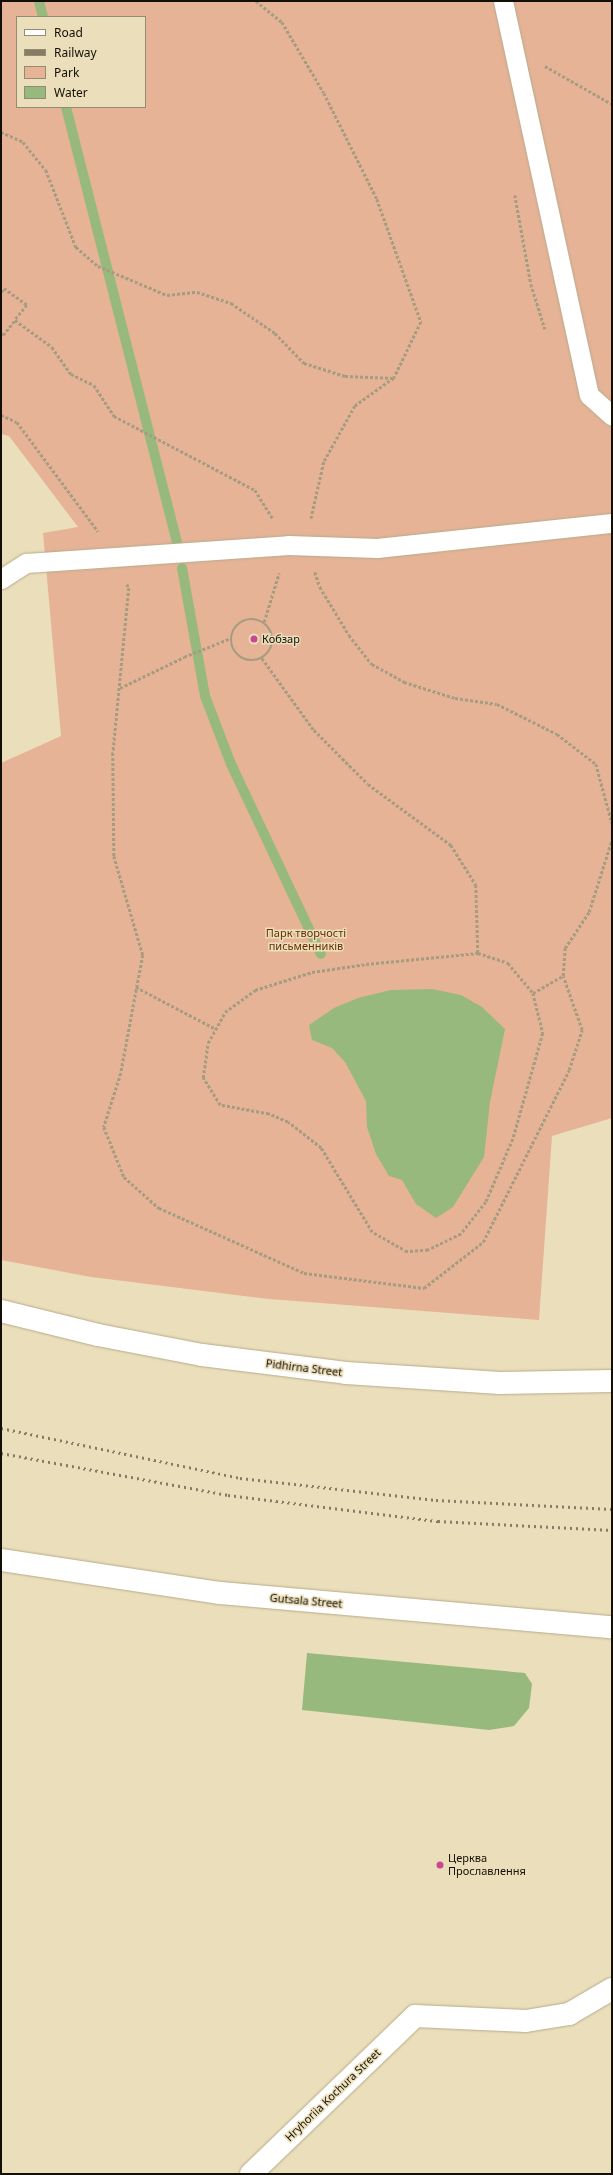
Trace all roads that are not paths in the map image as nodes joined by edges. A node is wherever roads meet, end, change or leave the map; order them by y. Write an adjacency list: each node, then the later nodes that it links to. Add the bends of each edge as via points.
1 (502, 1): 2 (lane, via 589,395)
2 (612, 416)
3 (612, 524): 4 (lane, via 377,548 288,545 26,563)
4 (1, 578)
5 (1, 1311): 6 (street, Pidhirna Street, via 98,1335 202,1355 346,1373 500,1383)
6 (612, 1381)
7 (1, 1560): 8 (street, Gutsala Street, via 53,1570 220,1593)
8 (612, 1627)
9 (612, 1989): 10 (street, Hryhoriia Kochura Street, via 569,2014 526,2020 415,2016)
10 (251, 2174)

